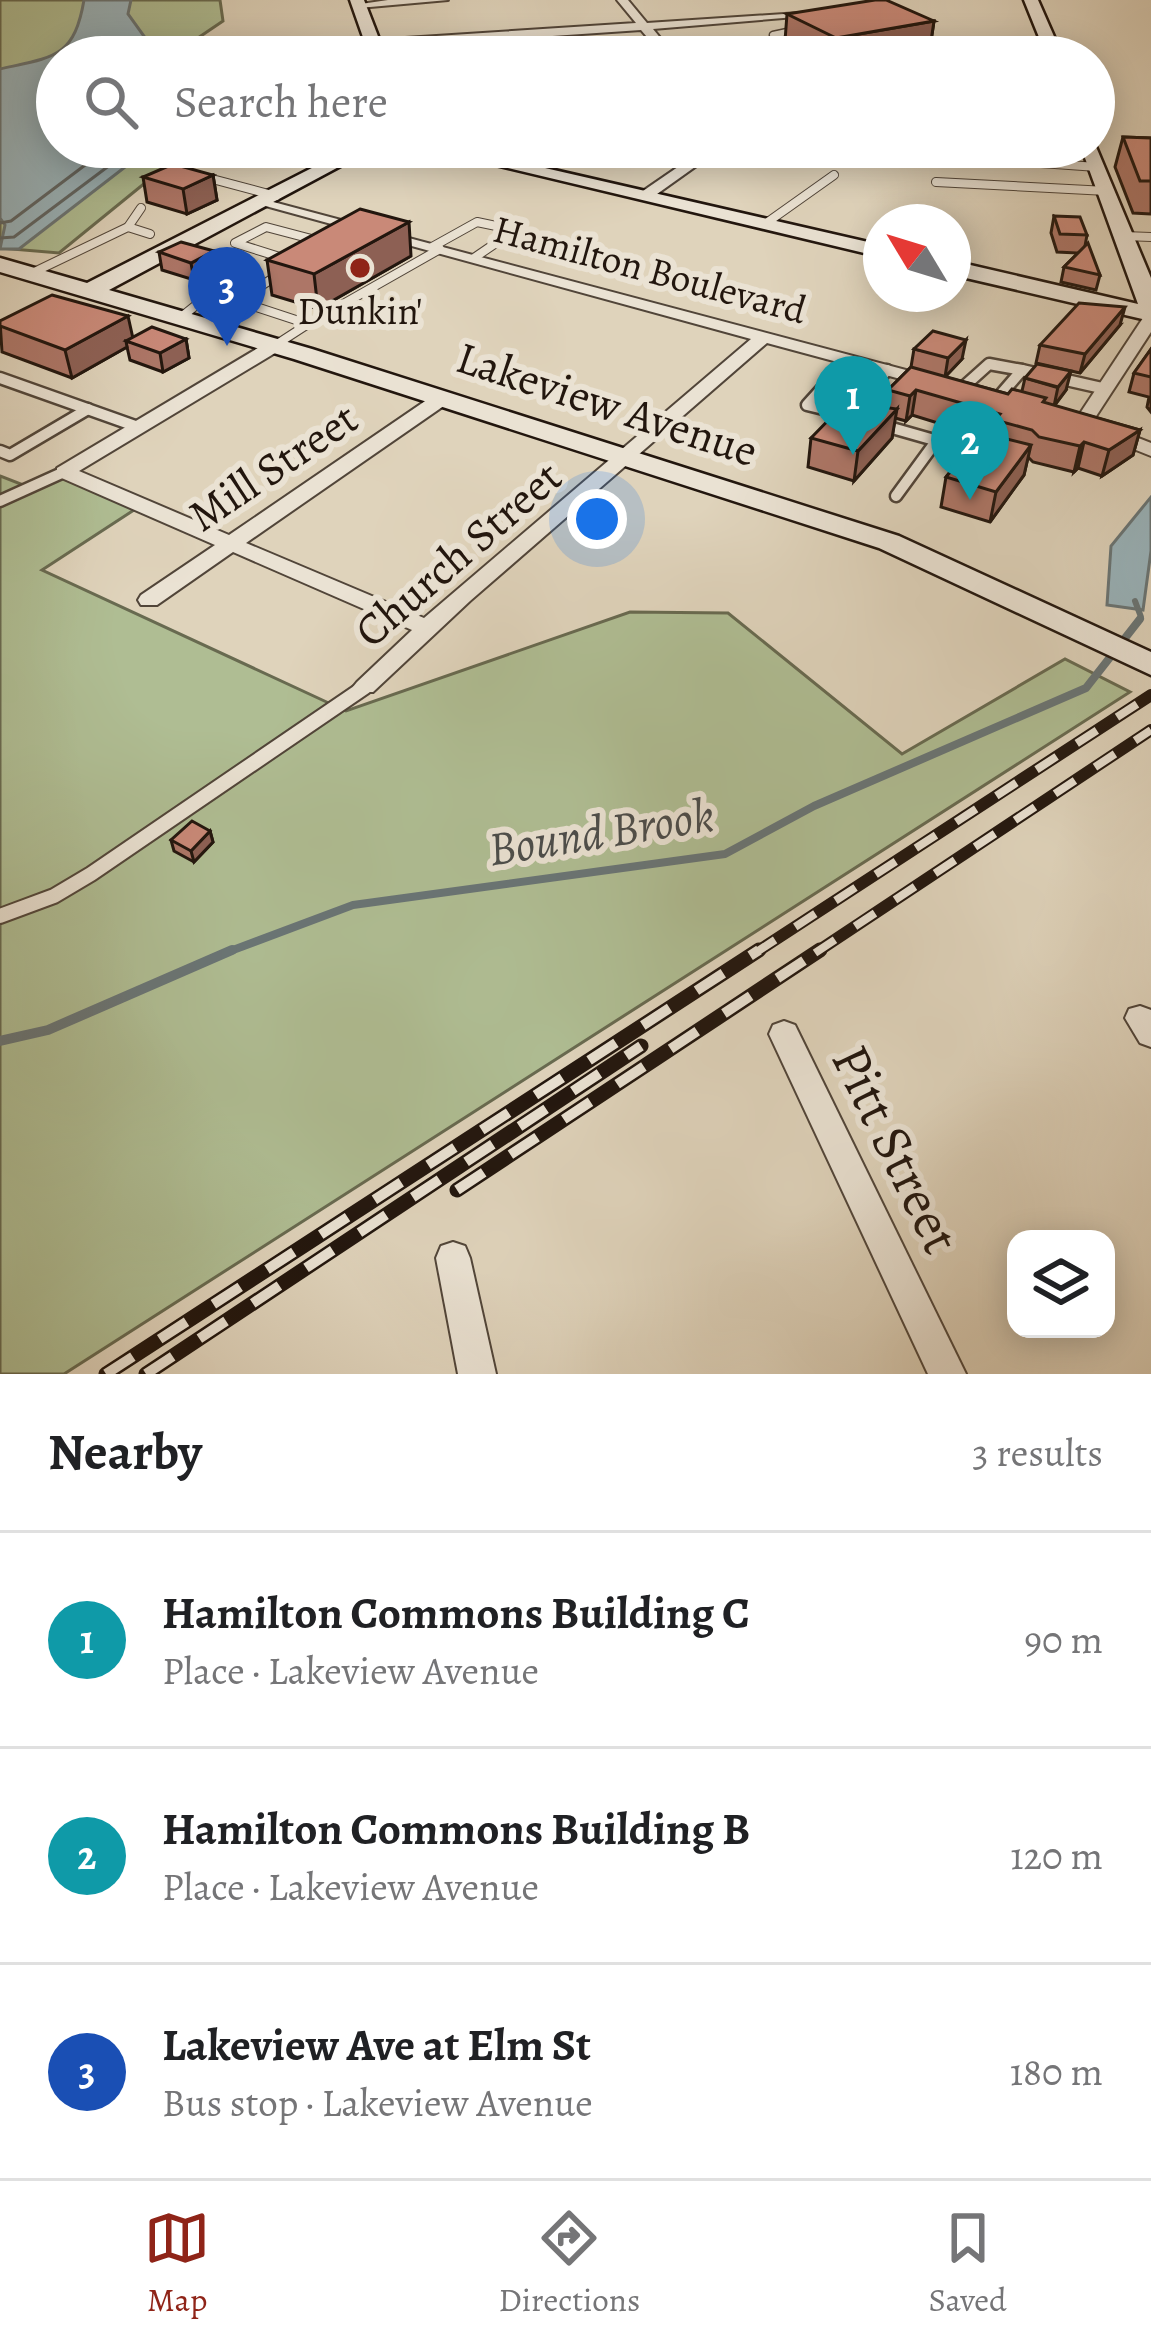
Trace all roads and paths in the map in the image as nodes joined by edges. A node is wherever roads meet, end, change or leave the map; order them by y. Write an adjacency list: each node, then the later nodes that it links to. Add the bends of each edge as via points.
1 (442, 0): 4 (street)
2 (622, 0): 6 (street)
3 (1031, 0): 11 (main road)
4 (358, 3): 7 (main road)
5 (822, 21): 6 (street); 10 (lane)
6 (645, 27): 8 (street); 9 (street)
7 (370, 36)
8 (544, 36)
9 (652, 36)
10 (774, 36)
11 (1046, 36)
12 (329, 168): 21 (main road)
13 (522, 168): 20 (main road)
14 (686, 168): 20 (street)
15 (1098, 168): 19 (main road)
16 (834, 175): 23 (lane)
17 (216, 179): 21 (lane)
18 (937, 182): 19 (lane)
19 (1107, 191): 26 (main road)
20 (645, 196): 23 (main road)
21 (272, 199): 29 (main road); 30 (street, Hamilton Boulevard, via 353,231)
22 (141, 208): 24 (lane)
23 (765, 224): 28 (main road)
24 (128, 227): 25 (lane); 35 (lane)
25 (150, 235)
26 (1124, 236): 27 (lane); 37 (main road)
27 (1151, 237)
28 (863, 247)
29 (175, 248): 36 (main road); 38 (lane, via 239,267)
30 (436, 248): 32 (street, Hamilton Boulevard); 32 (lane, via 477,222 515,230); 39 (lane)
31 (315, 254): 39 (lane, via 331,244 266,227 235,244 299,263 238,301)
32 (474, 258): 40 (street, Hamilton Boulevard)
33 (0, 265): 35 (main road, Lakeview Avenue)
34 (971, 272): 37 (main road)
35 (30, 274): 36 (main road, Lakeview Avenue)
36 (82, 295): 38 (main road, Lakeview Avenue)
37 (1151, 314): 46 (street)
38 (180, 318): 41 (main road, Lakeview Avenue)
39 (308, 324): 41 (lane)
40 (764, 337): 42 (street, Hamilton Boulevard); 59 (street, Church Street)
41 (274, 346): 48 (main road, Lakeview Avenue); 55 (street)
42 (887, 370): 47 (street, Hamilton Boulevard); 52 (lane)
43 (1022, 370): 46 (lane); 47 (lane, via 984,365); 49 (lane)
44 (835, 374): 52 (lane, via 807,404)
45 (2, 381): 51 (lane)
46 (1106, 389): 54 (street)
47 (960, 390): 49 (street, Hamilton Boulevard)
48 (441, 399): 59 (main road, Lakeview Avenue); 64 (street, Mill Street)
49 (996, 400): 50 (street, Hamilton Boulevard)
50 (1016, 406)
51 (88, 410): 55 (lane); 58 (lane, via 10,455)
52 (848, 415): 56 (lane)
53 (1057, 417): 54 (street)
54 (1082, 424): 57 (street)
55 (138, 427): 61 (street)
56 (937, 440): 60 (lane); 62 (lane)
57 (1151, 450)
58 (0, 451)
59 (629, 459): 66 (street, Church Street); 67 (main road, Lakeview Avenue, via 890,542)
60 (1002, 459)
61 (64, 472): 63 (lane); 64 (street)
62 (896, 496)
63 (0, 501)
64 (229, 543): 65 (street, Mill Street); 66 (street)
65 (149, 600)
66 (425, 627): 68 (street, Church Street)
67 (1151, 665)
68 (365, 687): 69 (lane, via 91,874)
69 (0, 916)
70 (784, 1034): 73 (street, Pitt Street)
71 (452, 1258): 72 (street)
72 (478, 1374)
73 (947, 1374)

